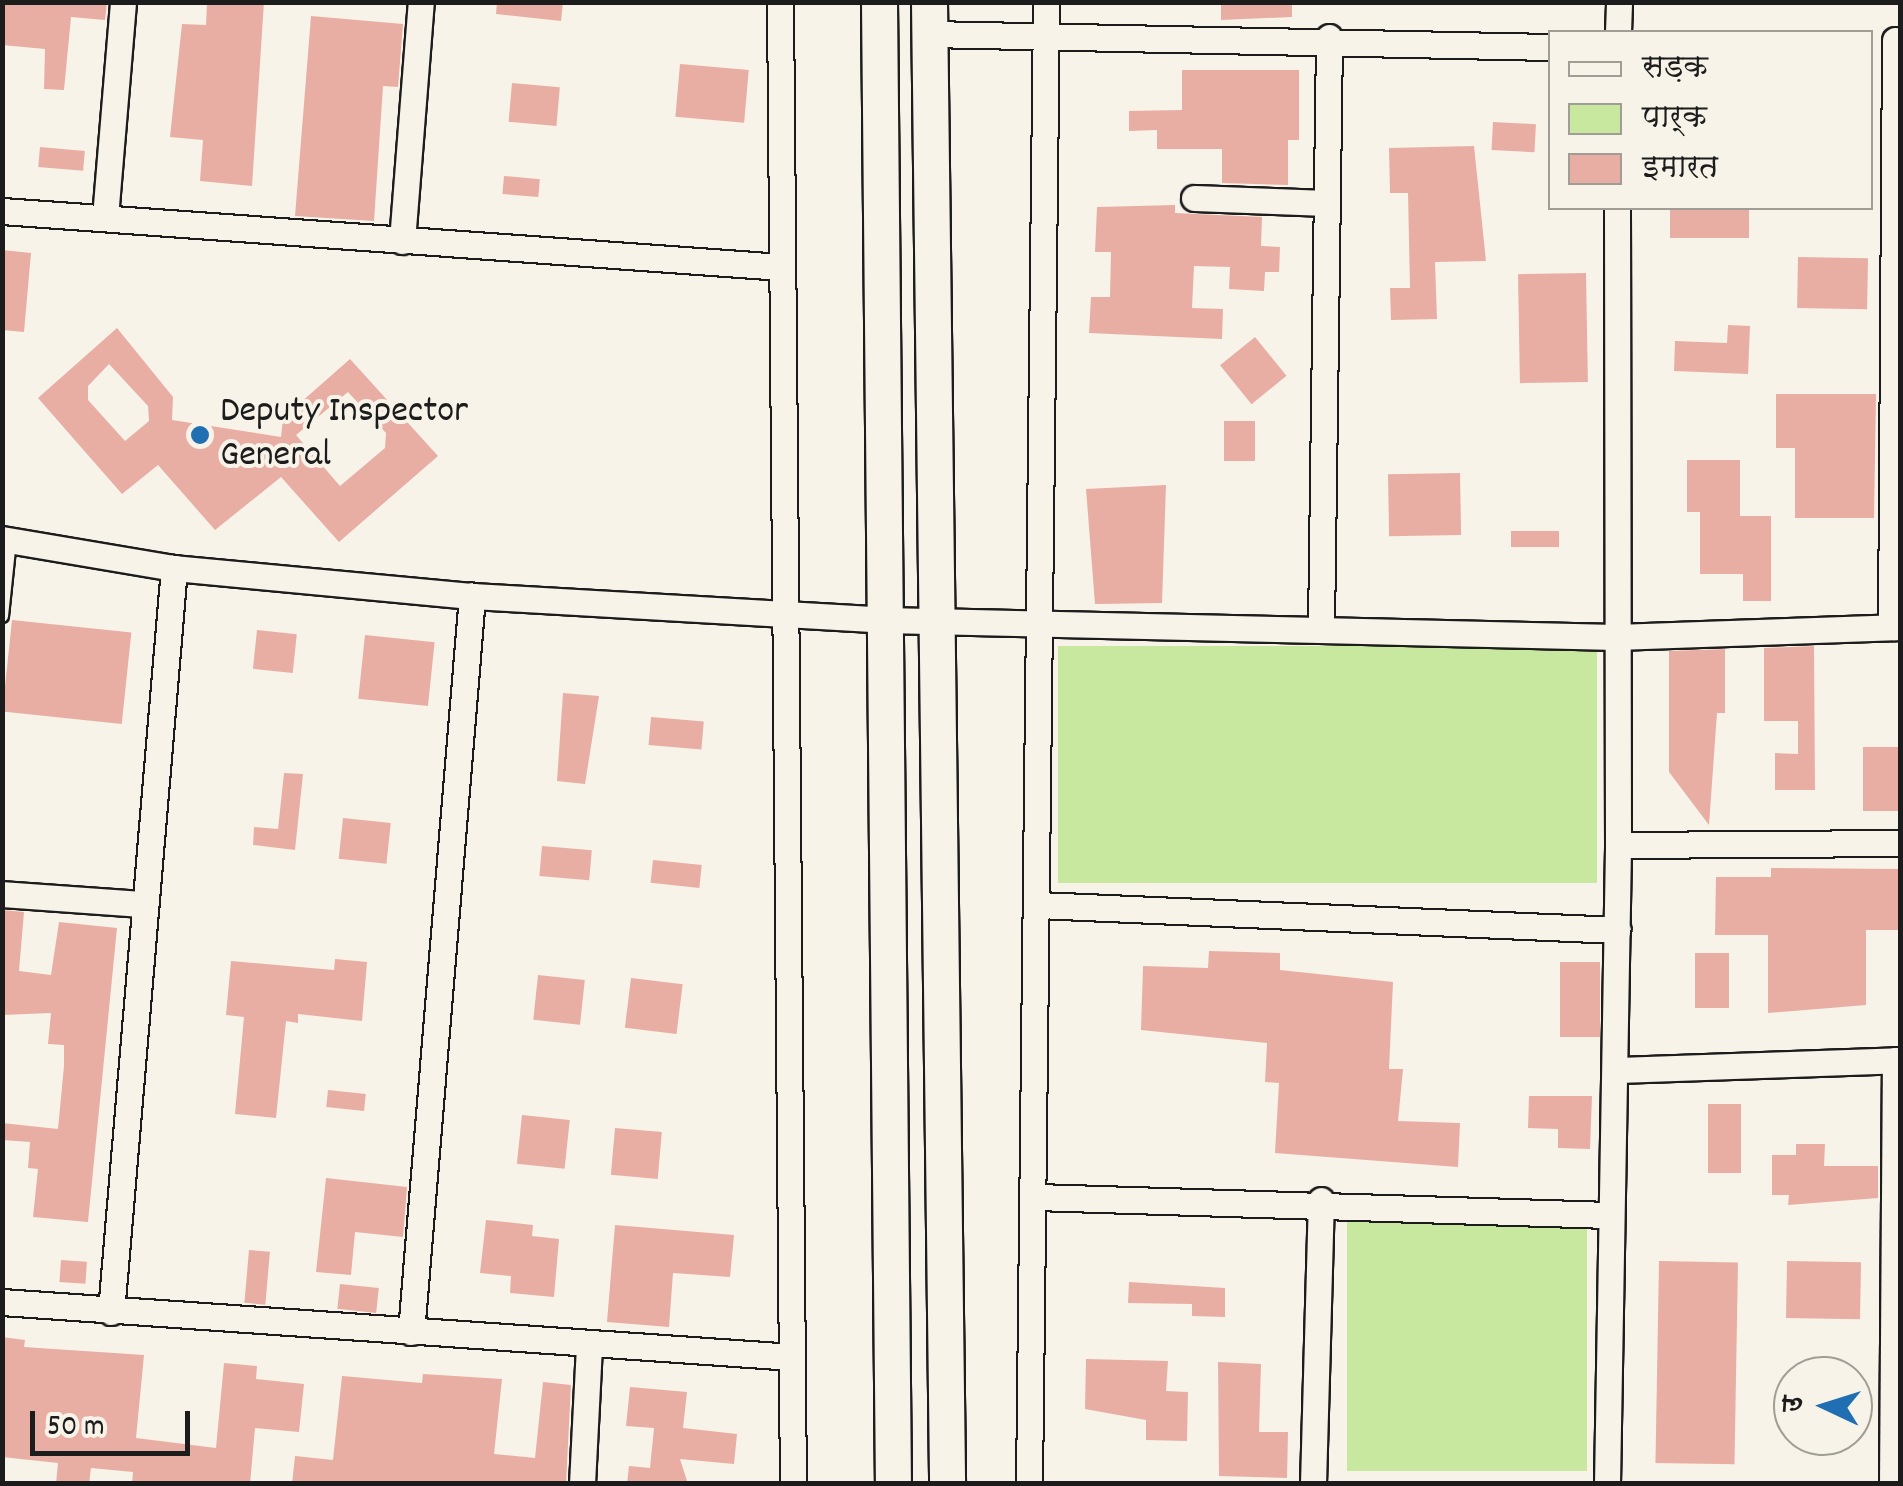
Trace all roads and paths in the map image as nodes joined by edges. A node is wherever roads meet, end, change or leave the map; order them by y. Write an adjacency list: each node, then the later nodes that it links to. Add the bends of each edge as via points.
1 (123, 2): 17 (street)
2 (421, 2): 18 (street)
3 (780, 2): 19 (street)
4 (879, 2): 26 (main road)
5 (1046, 2): 9 (street)
6 (1619, 2): 8 (street)
7 (929, 18): 9 (street); 25 (main road)
8 (1618, 30)
9 (1046, 35): 10 (street); 27 (street)
10 (1329, 37): 12 (street); 14 (street)
11 (1895, 40): 28 (street)
12 (1548, 47)
13 (1194, 198): 14 (street)
14 (1327, 203): 29 (street)
15 (2, 210): 17 (street)
16 (1617, 210): 30 (street)
17 (105, 217): 18 (street)
18 (402, 240): 19 (street)
19 (782, 268): 23 (street)
20 (6, 540): 21 (street); 24 (lane)
21 (174, 568): 22 (street); 34 (street)
22 (472, 596): 23 (street); 44 (street)
23 (786, 615): 26 (street); 46 (street)
24 (2, 616)
25 (940, 618): 26 (street); 27 (street); 50 (main road)
26 (885, 620): 49 (main road)
27 (1040, 620): 29 (street); 35 (street)
28 (1896, 626): 30 (street)
29 (1321, 627): 30 (street)
30 (1616, 637): 32 (street)
31 (1900, 843): 32 (street)
32 (1618, 845): 36 (street)
33 (2, 894): 34 (street)
34 (140, 904): 43 (street)
35 (1038, 906): 36 (street); 39 (street)
36 (1617, 930): 38 (street)
37 (1898, 1060): 38 (street); 54 (street)
38 (1616, 1070): 41 (street)
39 (1036, 1197): 40 (street); 51 (street)
40 (1320, 1200): 41 (street); 52 (street)
41 (1608, 1216): 53 (street)
42 (2, 1302): 43 (street)
43 (111, 1312): 44 (street)
44 (411, 1332): 45 (street)
45 (588, 1344): 46 (street); 47 (street)
46 (792, 1358): 48 (street)
47 (582, 1484)
48 (794, 1484)
49 (893, 1484)
50 (946, 1484)
51 (1029, 1484)
52 (1313, 1484)
53 (1606, 1484)
54 (1892, 1484)

